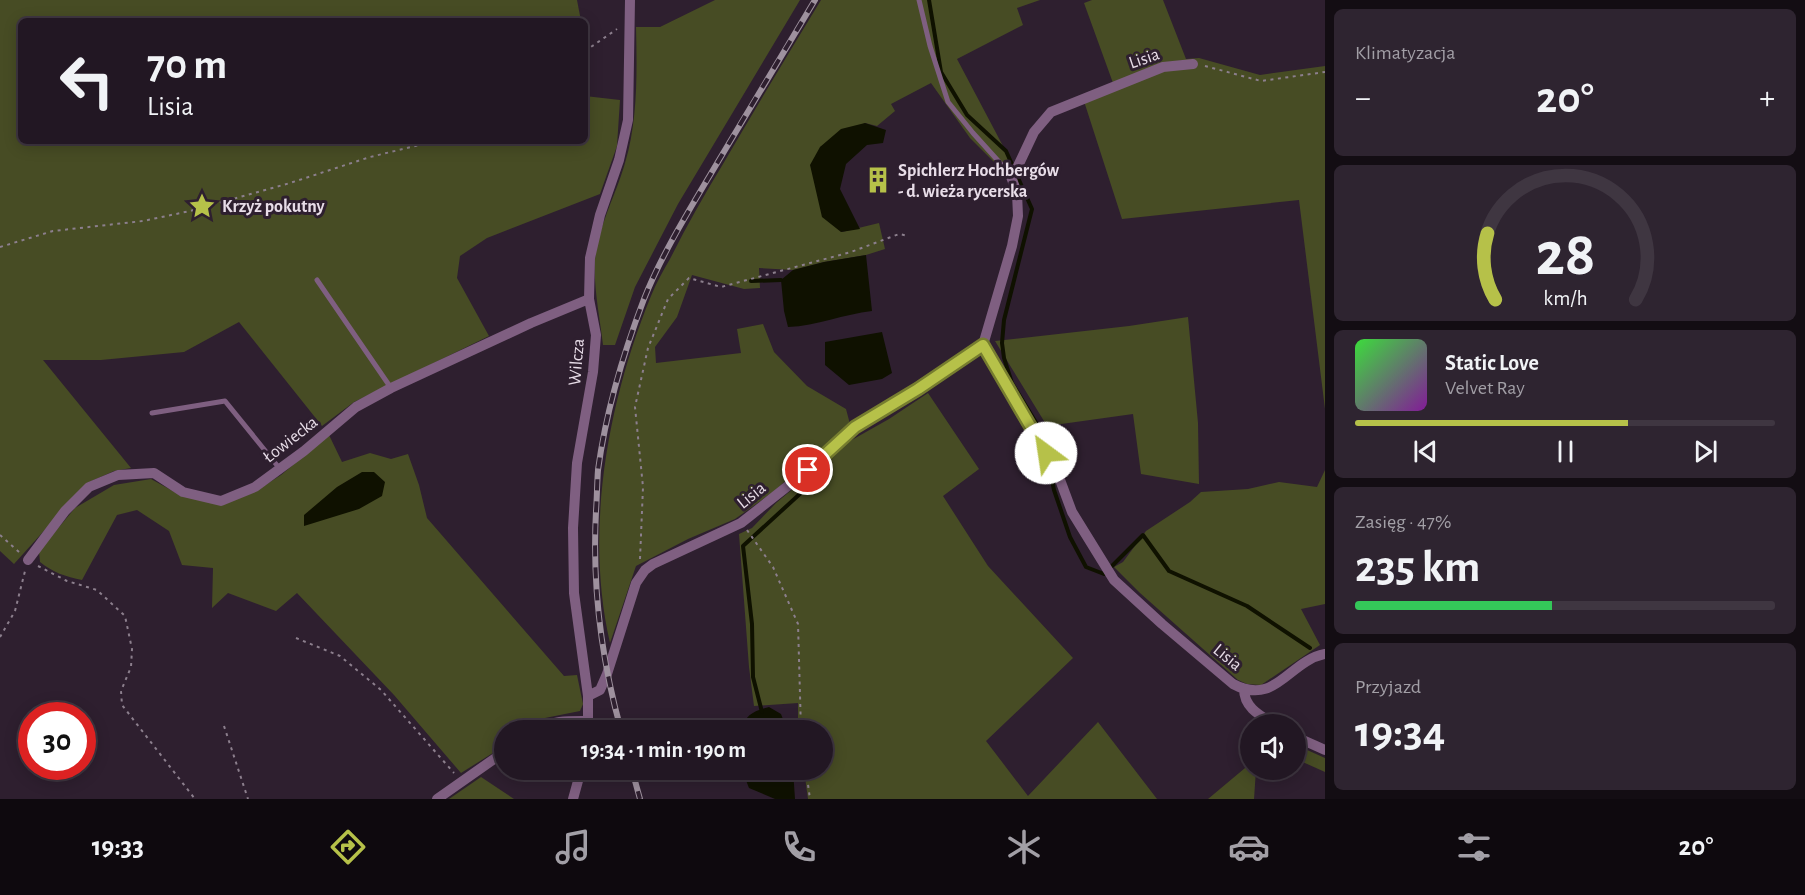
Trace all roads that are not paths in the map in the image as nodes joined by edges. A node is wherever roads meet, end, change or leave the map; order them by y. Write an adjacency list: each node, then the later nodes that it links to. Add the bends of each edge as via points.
1 (630, 0): 6 (street, Wilcza, via 628,120 594,237)
2 (919, 0): 4 (lane, via 948,102)
3 (1193, 64): 4 (street, Lisia, via 1163,67 1051,112 1034,132 1017,168)
4 (1010, 174): 7 (street, via 1017,193 1018,216)
5 (317, 280): 8 (lane)
6 (590, 299): 8 (street, Łowiecka); 14 (street, Wilcza, via 596,335 594,372 578,463 573,544 574,593)
7 (983, 345): 13 (street, Lisia, via 1056,468 1072,512 1114,580); 14 (street, Lisia, via 855,427 741,523 645,570 636,583 600,690)
8 (391, 388): 10 (street, Łowiecka, via 356,407)
9 (152, 413): 10 (lane, via 225,401)
10 (280, 469): 11 (street, Łowiecka, via 255,487 221,501 183,492 154,473 118,475 89,487 65,511)
11 (28, 560)
12 (1325, 654): 13 (street, via 1316,656 1274,686 1262,691)
13 (1244, 690): 15 (street, Lisia, via 1247,703)
14 (588, 696): 16 (street, Wilcza)
15 (1258, 714)
16 (588, 720)
17 (1306, 741): 18 (street)
18 (1325, 750)
19 (494, 759): 21 (street)
20 (578, 780): 22 (street)
21 (437, 799)
22 (573, 799)

